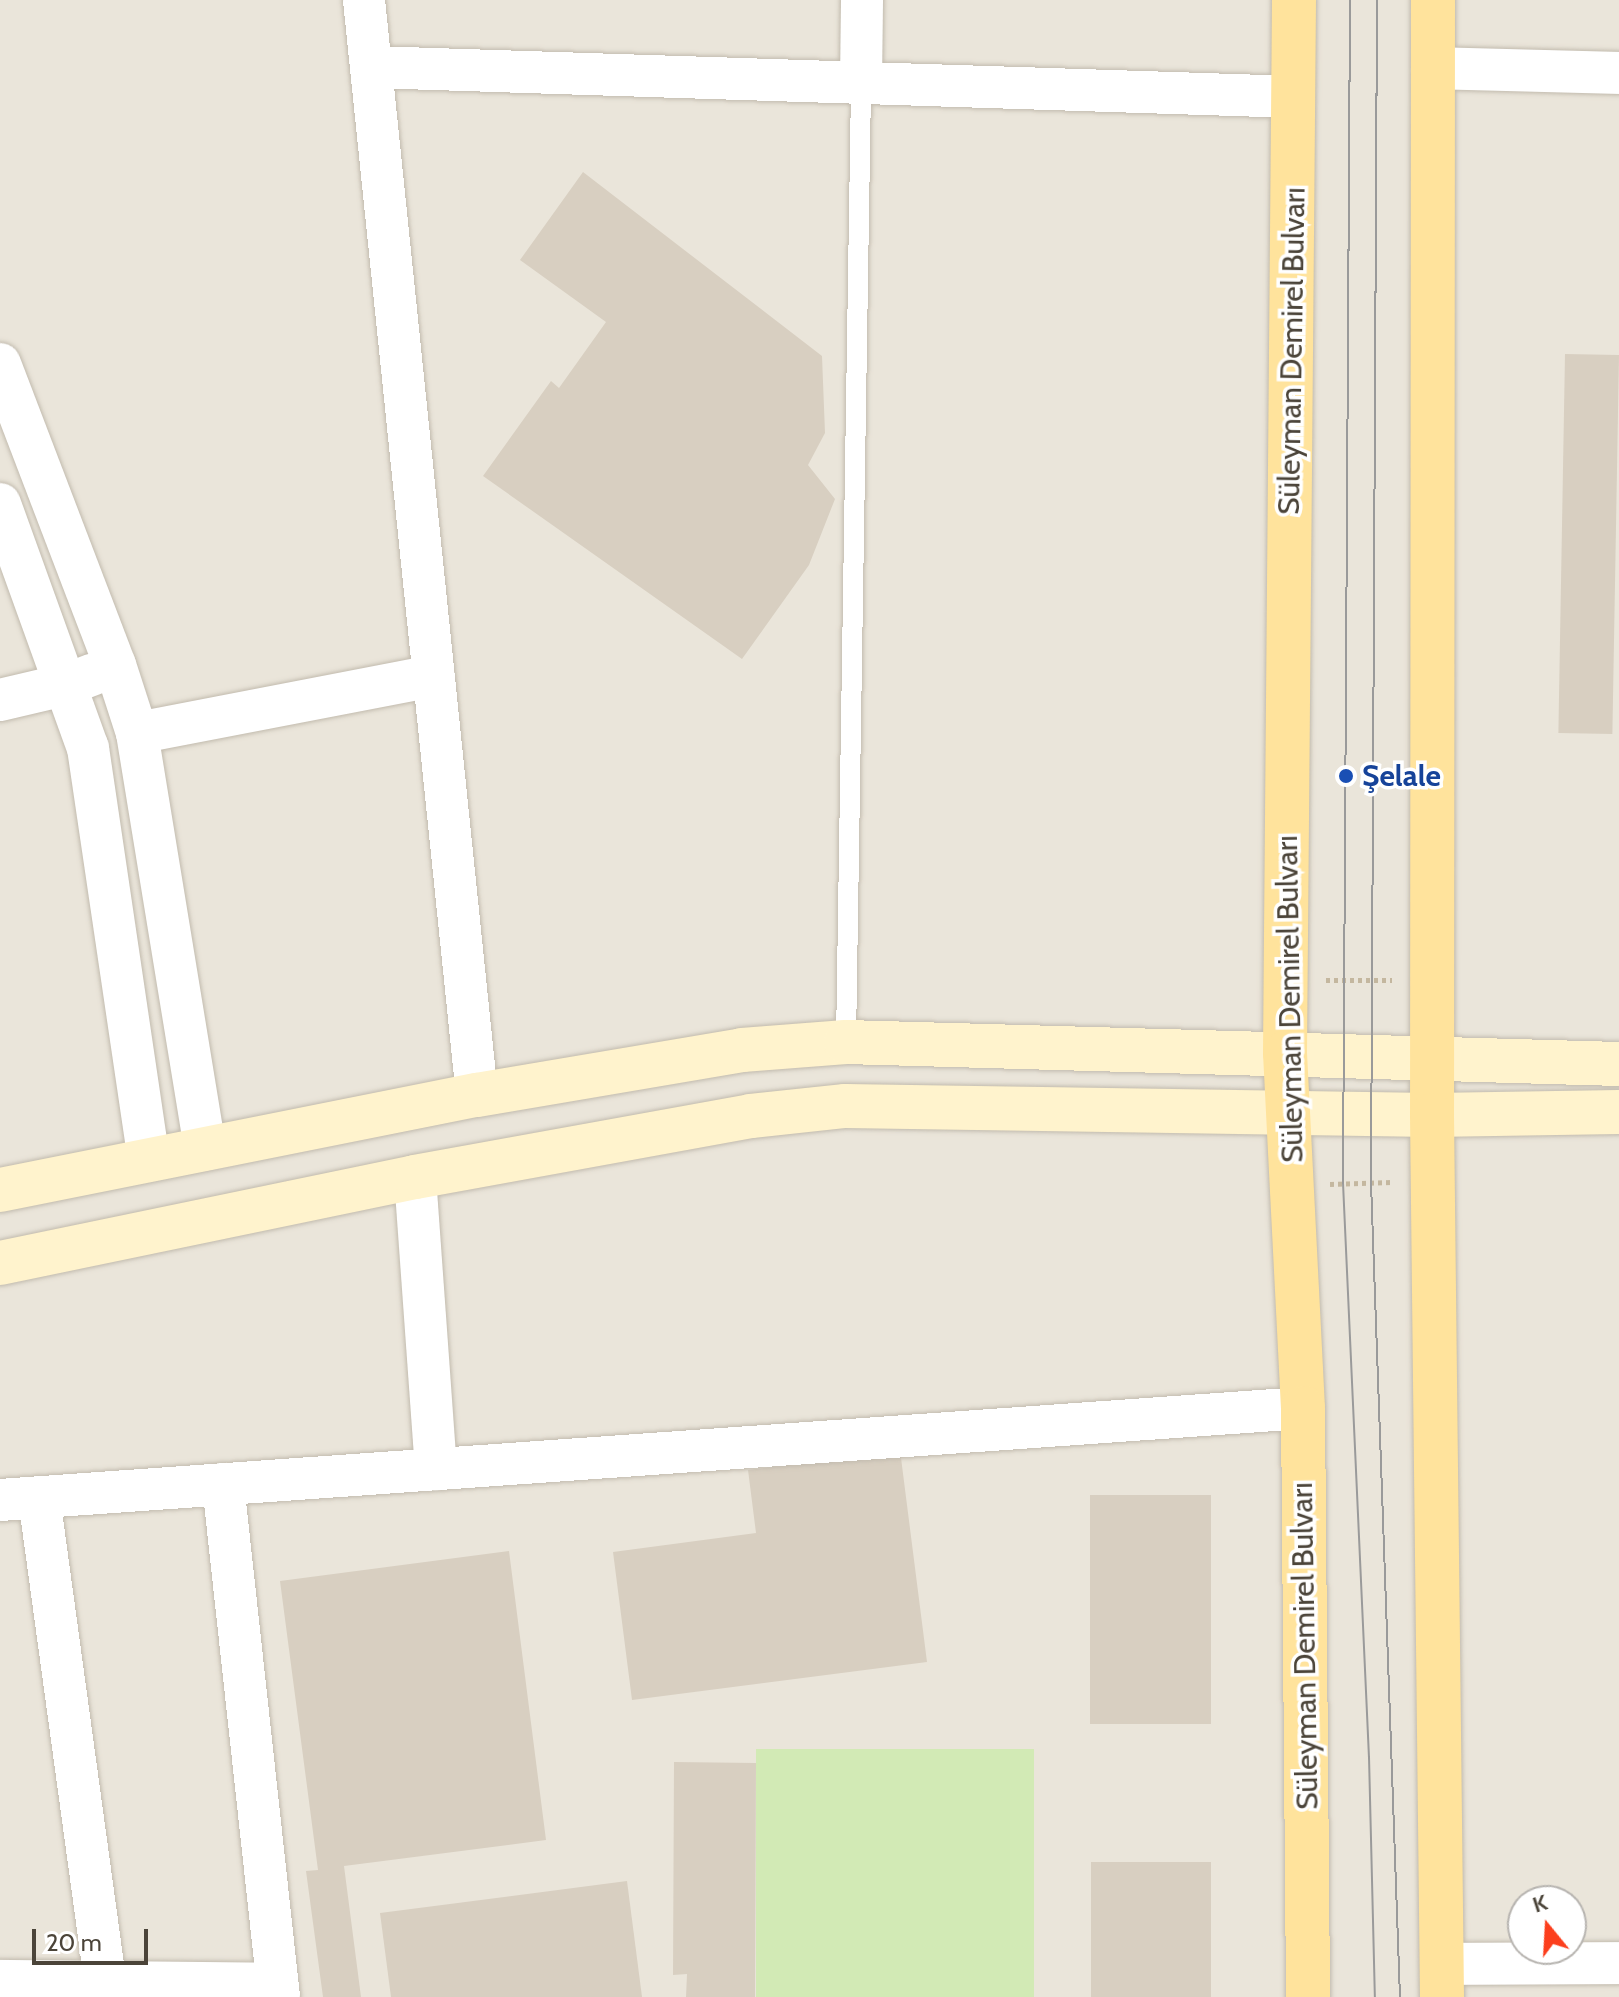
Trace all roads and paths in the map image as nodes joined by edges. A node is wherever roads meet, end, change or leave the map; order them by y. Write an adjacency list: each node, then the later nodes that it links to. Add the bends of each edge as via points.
1 (364, 0): 5 (street)
2 (862, 0): 8 (street)
3 (1294, 0): 9 (main road, Süleyman Demirel Bulvarı)
4 (1433, 0): 6 (main road)
5 (372, 67): 8 (street); 13 (street)
6 (1432, 68): 7 (street); 18 (main road)
7 (1619, 73)
8 (861, 83): 9 (street); 19 (lane)
9 (1294, 97): 17 (main road, Süleyman Demirel Bulvarı)
10 (0, 364): 12 (street)
11 (0, 504): 14 (street)
12 (115, 665): 14 (street); 16 (street)
13 (434, 676): 16 (street); 23 (street)
14 (68, 684): 15 (street); 28 (street, via 88,748)
15 (0, 700)
16 (137, 733): 27 (street)
17 (1285, 980): 18 (path); 20 (main road, Süleyman Demirel Bulvarı)
18 (1432, 980): 21 (main road)
19 (846, 1042): 20 (street); 23 (street, via 742,1050)
20 (1285, 1053): 21 (street); 25 (main road, Süleyman Demirel Bulvarı)
21 (1434, 1059): 22 (street); 26 (main road)
22 (1619, 1064)
23 (477, 1095): 27 (street)
24 (1619, 1112): 26 (street)
25 (1290, 1113): 26 (street); 29 (street, via 845,1106 751,1116); 31 (main road, Süleyman Demirel Bulvarı)
26 (1432, 1115): 30 (main road)
27 (205, 1149): 28 (street)
28 (149, 1161): 32 (street)
29 (415, 1177): 33 (street); 35 (street)
30 (1433, 1181): 31 (path); 40 (main road)
31 (1293, 1185): 34 (main road, Süleyman Demirel Bulvarı)
32 (0, 1190)
33 (0, 1263)
34 (1303, 1408): 35 (street); 43 (main road, Süleyman Demirel Bulvarı)
35 (436, 1469): 36 (street)
36 (223, 1484): 37 (street); 42 (street)
37 (20, 1499): 41 (street)
38 (1619, 1963): 40 (street)
39 (0, 1981): 41 (street)
40 (1442, 1981)
41 (105, 1982): 42 (street)
42 (278, 1991)
43 (1308, 1997)

